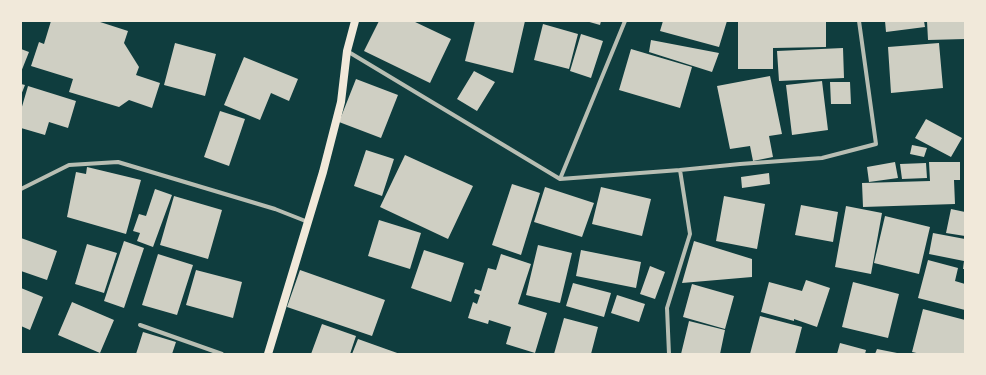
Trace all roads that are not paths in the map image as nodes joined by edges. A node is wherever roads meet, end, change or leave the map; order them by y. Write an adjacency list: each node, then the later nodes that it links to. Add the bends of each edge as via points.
1 (355, 21): 4 (main road)
2 (625, 21): 6 (street)
3 (859, 21): 5 (street, via 876,144 822,158)
4 (347, 51): 6 (street); 8 (main road, via 341,102)
5 (680, 170): 6 (street); 12 (street, via 690,234 667,308)
6 (560, 179)
7 (21, 189): 8 (street, via 69,165 118,162 275,209)
8 (308, 222): 11 (main road)
9 (140, 325): 10 (street)
10 (222, 354)
11 (268, 354)
12 (669, 354)

